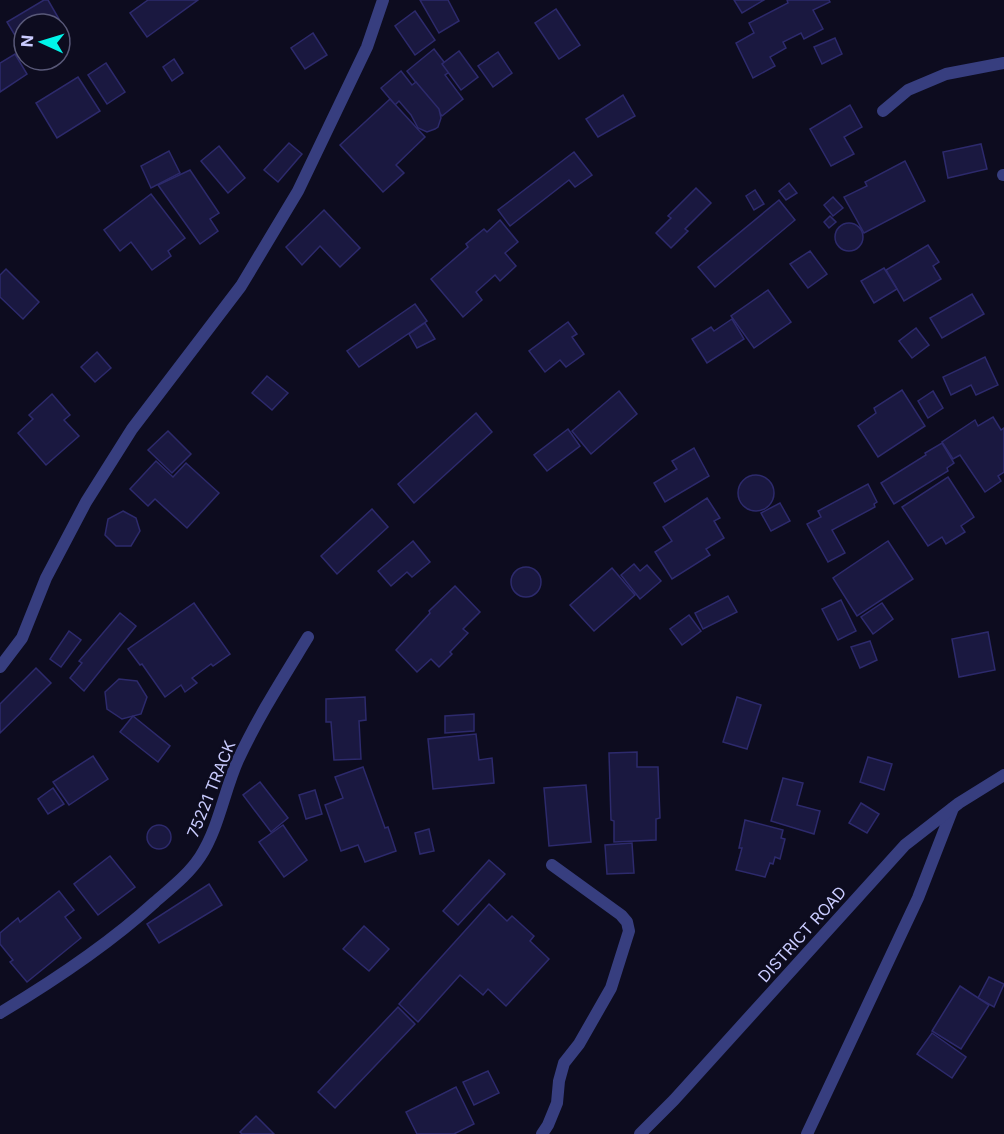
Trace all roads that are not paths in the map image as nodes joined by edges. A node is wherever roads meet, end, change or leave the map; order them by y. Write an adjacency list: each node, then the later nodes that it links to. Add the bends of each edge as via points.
1 (383, 0): 5 (street, via 367,47 298,191 242,286 132,429 103,475 46,578 22,638)
2 (1004, 63): 3 (street, via 946,74 908,90)
3 (883, 111)
4 (308, 637): 9 (street, 75221 TRACK, via 237,762 198,859 135,921 104,945)
5 (0, 667)
6 (1004, 775): 7 (street, DISTRICT ROAD)
7 (953, 808): 11 (street, DISTRICT ROAD, via 905,845); 12 (street, via 918,898)
8 (552, 865): 10 (street, via 621,915 629,931 611,988 564,1063 557,1103)
9 (0, 1012)
10 (542, 1134)
11 (640, 1134)
12 (807, 1134)

